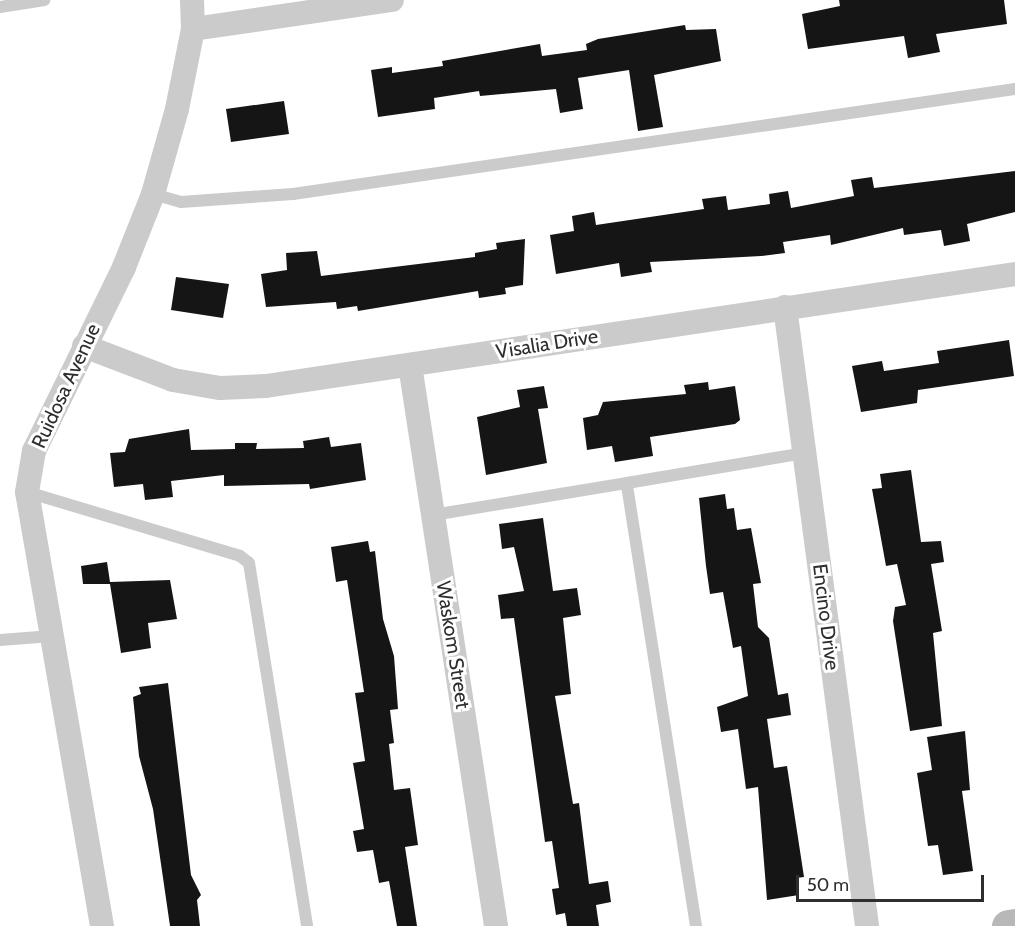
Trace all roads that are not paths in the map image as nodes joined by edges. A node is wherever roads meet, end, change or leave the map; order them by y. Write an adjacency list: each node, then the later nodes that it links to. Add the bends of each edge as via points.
1 (44, 0): 4 (lane)
2 (192, 0): 5 (street, Ruidosa Avenue)
3 (392, 0): 5 (street)
4 (0, 7)
5 (193, 29): 7 (street, Ruidosa Avenue)
6 (1015, 89): 7 (lane, via 293,194 181,202)
7 (153, 194): 10 (street, Ruidosa Avenue)
8 (1015, 274): 9 (street, Visalia Drive)
9 (785, 307): 11 (street, Visalia Drive); 12 (street, Encino Drive)
10 (84, 346): 11 (street, Visalia Drive, via 173,380 220,388); 14 (street, Ruidosa Avenue, via 34,451)
11 (410, 365): 15 (street, Waskom Street)
12 (805, 453): 13 (lane); 23 (street, Encino Drive)
13 (627, 483): 15 (lane); 22 (lane)
14 (27, 492): 16 (street, Ruidosa Avenue); 20 (lane, via 240,556 249,563)
15 (433, 515): 21 (street, Waskom Street)
16 (52, 636): 17 (lane); 19 (street, Ruidosa Avenue)
17 (0, 640)
18 (1015, 925): 24 (main road)
19 (102, 926)
20 (308, 926)
21 (496, 926)
22 (696, 926)
23 (867, 926)
24 (1008, 926)

